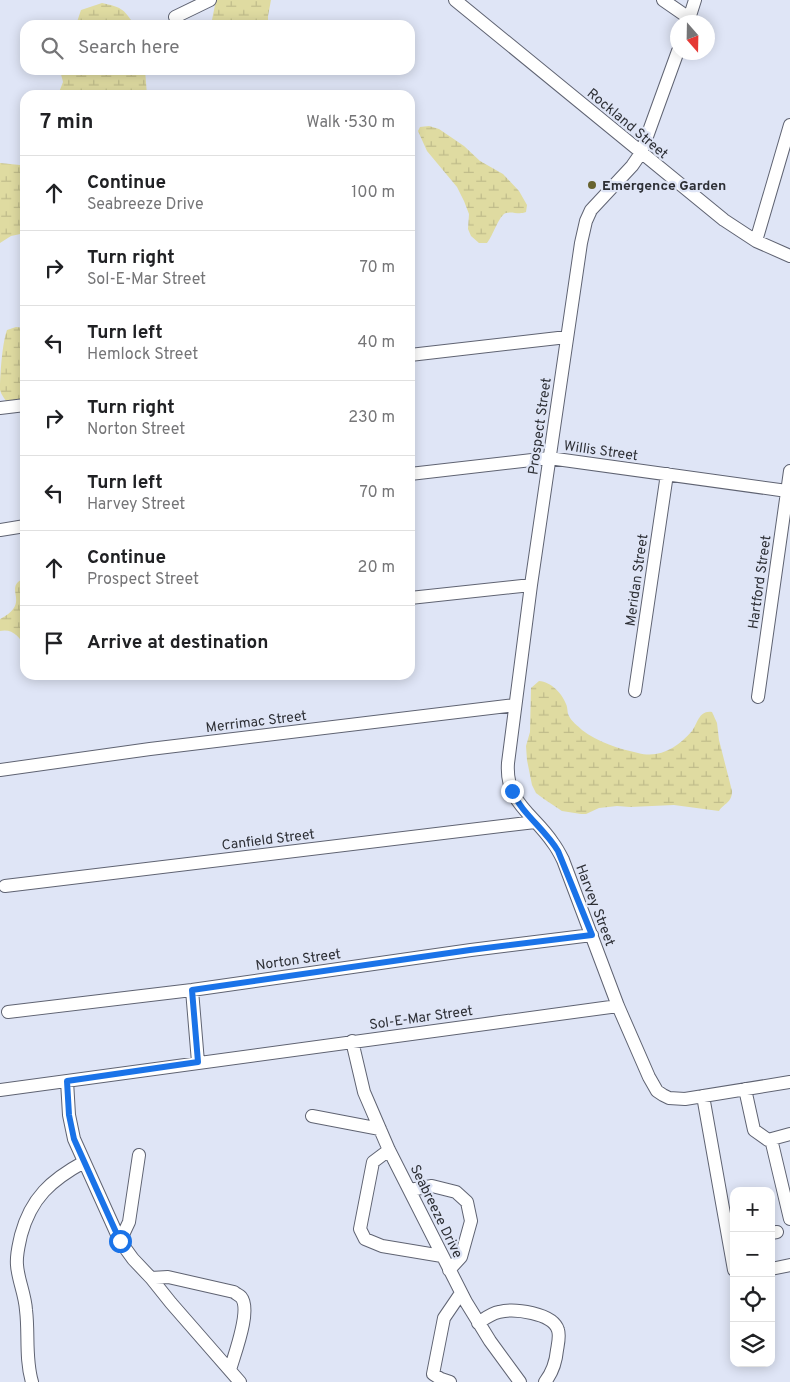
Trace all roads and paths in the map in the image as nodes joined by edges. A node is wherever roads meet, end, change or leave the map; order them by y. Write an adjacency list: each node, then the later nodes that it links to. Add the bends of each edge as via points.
1 (210, 0): 7 (street)
2 (455, 0): 10 (street, Rockland Street)
3 (663, 0): 5 (street)
4 (695, 0): 6 (street)
5 (682, 15)
6 (690, 15)
7 (175, 17)
8 (675, 60): 10 (street, Prospect Street)
9 (790, 125): 11 (street)
10 (641, 153): 11 (street, Rockland Street, via 724,220); 13 (street, Prospect Street, via 588,215)
11 (756, 241): 12 (street, Rockland Street)
12 (790, 256)
13 (567, 337): 14 (street); 17 (street, Prospect Street)
14 (415, 354)
15 (20, 406): 16 (street)
16 (0, 408)
17 (549, 458): 19 (street, Willis Street); 20 (street, Willis Street); 24 (street, Prospect Street)
18 (790, 471): 21 (street, Hartford Street)
19 (415, 473)
20 (667, 474): 21 (street, Willis Street); 26 (street, Meridan Street)
21 (787, 492): 27 (street, Hartford Street)
22 (20, 527): 23 (street)
23 (0, 530)
24 (531, 585): 25 (street); 28 (street, Prospect Street)
25 (415, 597)
26 (635, 691)
27 (758, 697)
28 (515, 705): 29 (street, Merrimac Street); 30 (street, Prospect Street, via 507,779 515,799)
29 (0, 770)
30 (535, 822): 31 (street, Canfield Street); 32 (street, Harvey Street, via 558,851)
31 (5, 886)
32 (592, 935): 33 (street, Norton Street); 34 (street, Harvey Street)
33 (192, 990): 35 (street, Norton Street); 37 (street)
34 (618, 1006): 36 (street, Sol-E-Mar Street); 42 (street, via 657,1090 670,1098)
35 (8, 1012)
36 (352, 1041): 37 (street, Sol-E-Mar Street); 44 (street, Seabreeze Drive, via 362,1085)
37 (198, 1062): 38 (street, Sol-E-Mar Street)
38 (67, 1081): 41 (street, Sol-E-Mar Street); 49 (street, via 71,1127)
39 (790, 1082): 40 (street)
40 (746, 1089): 42 (street); 46 (street, via 754,1130)
41 (0, 1090)
42 (703, 1096): 52 (street)
43 (312, 1116): 44 (street)
44 (380, 1129): 47 (street, Seabreeze Drive)
45 (790, 1134): 46 (street)
46 (771, 1139): 51 (street)
47 (389, 1150): 50 (street, Seabreeze Drive); 54 (street, via 374,1162 360,1229 365,1239 382,1246)
48 (140, 1155): 53 (street, via 129,1222)
49 (84, 1162): 53 (street); 62 (street, via 58,1178 40,1195 29,1210 19,1243 18,1271 27,1312 27,1356)
50 (410, 1190): 54 (street, Seabreeze Drive); 57 (street, via 432,1186 456,1192 467,1202 470,1221 461,1257)
51 (790, 1219)
52 (730, 1236)
53 (120, 1241): 58 (street)
54 (442, 1256): 57 (street, Seabreeze Drive)
55 (790, 1265): 56 (street)
56 (775, 1268)
57 (449, 1270): 59 (street, Seabreeze Drive)
58 (151, 1278): 61 (street); 61 (street, via 168,1277 234,1292 241,1297 244,1319)
59 (461, 1293): 60 (street, Seabreeze Drive); 64 (street, via 444,1318 434,1365 434,1374)
60 (478, 1323): 65 (street, Seabreeze Drive); 66 (street, via 498,1312 517,1311 547,1317 554,1322 558,1330 556,1357)
61 (230, 1370): 63 (street)
62 (32, 1382)
63 (240, 1382)
64 (450, 1382)
65 (520, 1382)
66 (545, 1382)

